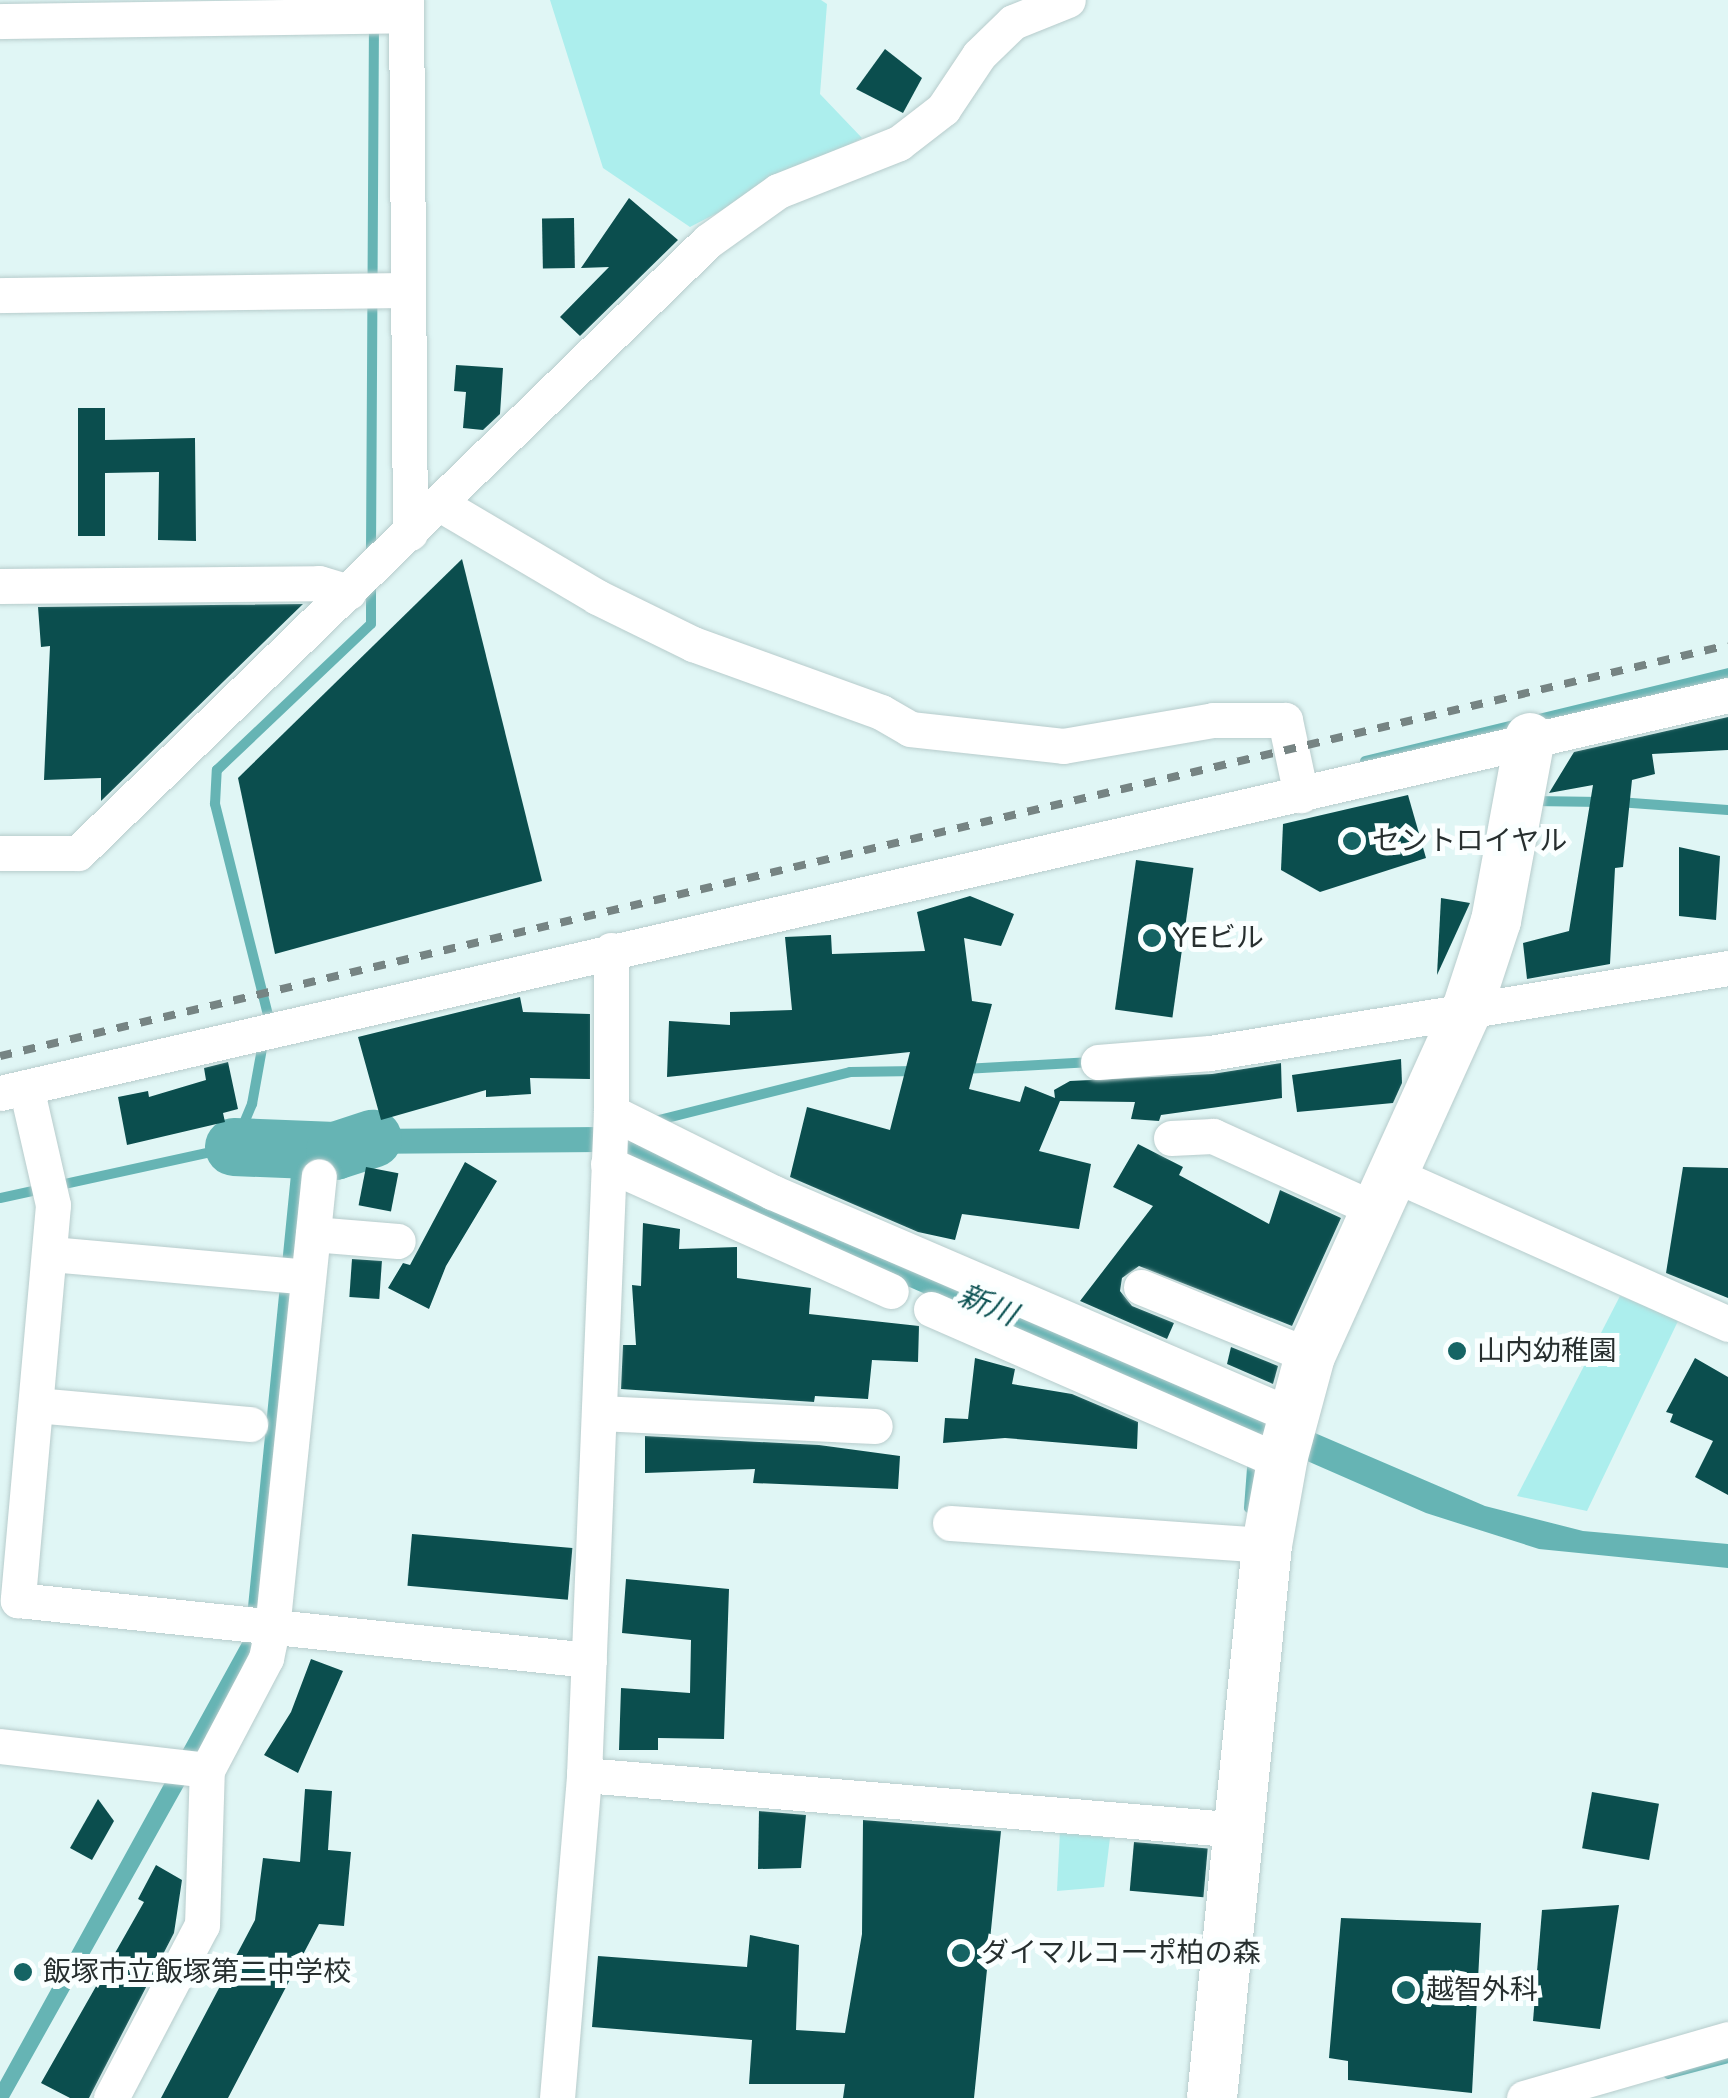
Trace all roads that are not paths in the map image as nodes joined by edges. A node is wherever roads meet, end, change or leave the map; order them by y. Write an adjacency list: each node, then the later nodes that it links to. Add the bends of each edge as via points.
1 (1068, 0): 6 (street, via 1013,22 979,55 942,109 899,143 778,191 708,241)
2 (406, 8): 3 (street); 4 (street)
3 (0, 21)
4 (408, 290): 5 (street); 7 (street)
5 (0, 295)
6 (440, 504): 7 (street); 12 (street, via 596,597 693,644 881,712 910,729 1063,746 1213,720 1285,720)
7 (410, 533): 9 (street)
8 (0, 586): 9 (street, via 319,583)
9 (349, 592): 13 (street, via 78,853)
10 (1728, 695): 11 (street)
11 (1530, 738): 12 (street); 16 (street, via 1496,921)
12 (1298, 783): 14 (street)
13 (0, 853)
14 (611, 950): 18 (street); 20 (street)
15 (1728, 968): 16 (street)
16 (1466, 1012): 17 (street, via 1210,1053); 22 (street)
17 (1098, 1062)
18 (13, 1090): 25 (street, via 50,1188)
19 (1171, 1138): 22 (street, via 1213,1136)
20 (610, 1139): 28 (street); 33 (street); 36 (street, via 772,1192)
21 (319, 1176): 23 (street)
22 (1384, 1192): 30 (street); 31 (street)
23 (313, 1234): 24 (street); 26 (street)
24 (398, 1241)
25 (51, 1254): 26 (street); 32 (street)
26 (297, 1276): 40 (street)
27 (1140, 1286): 31 (street)
28 (891, 1290)
29 (931, 1309): 36 (street)
30 (1728, 1324)
31 (1310, 1356): 36 (street)
32 (36, 1405): 34 (street); 39 (street)
33 (599, 1413): 35 (street); 41 (street)
34 (250, 1424)
35 (874, 1426)
36 (1287, 1439): 38 (street)
37 (950, 1523): 38 (street)
38 (1267, 1545): 45 (street)
39 (9, 1599): 40 (street)
40 (260, 1625): 41 (street); 43 (street, via 266,1658)
41 (589, 1660): 44 (street)
42 (0, 1746): 43 (street)
43 (191, 1768): 47 (street, via 202,1925)
44 (584, 1775): 45 (street); 48 (street)
45 (1241, 1830): 49 (street)
46 (1728, 2039): 50 (street)
47 (112, 2098)
48 (557, 2098)
49 (1212, 2098)
50 (1524, 2098)

